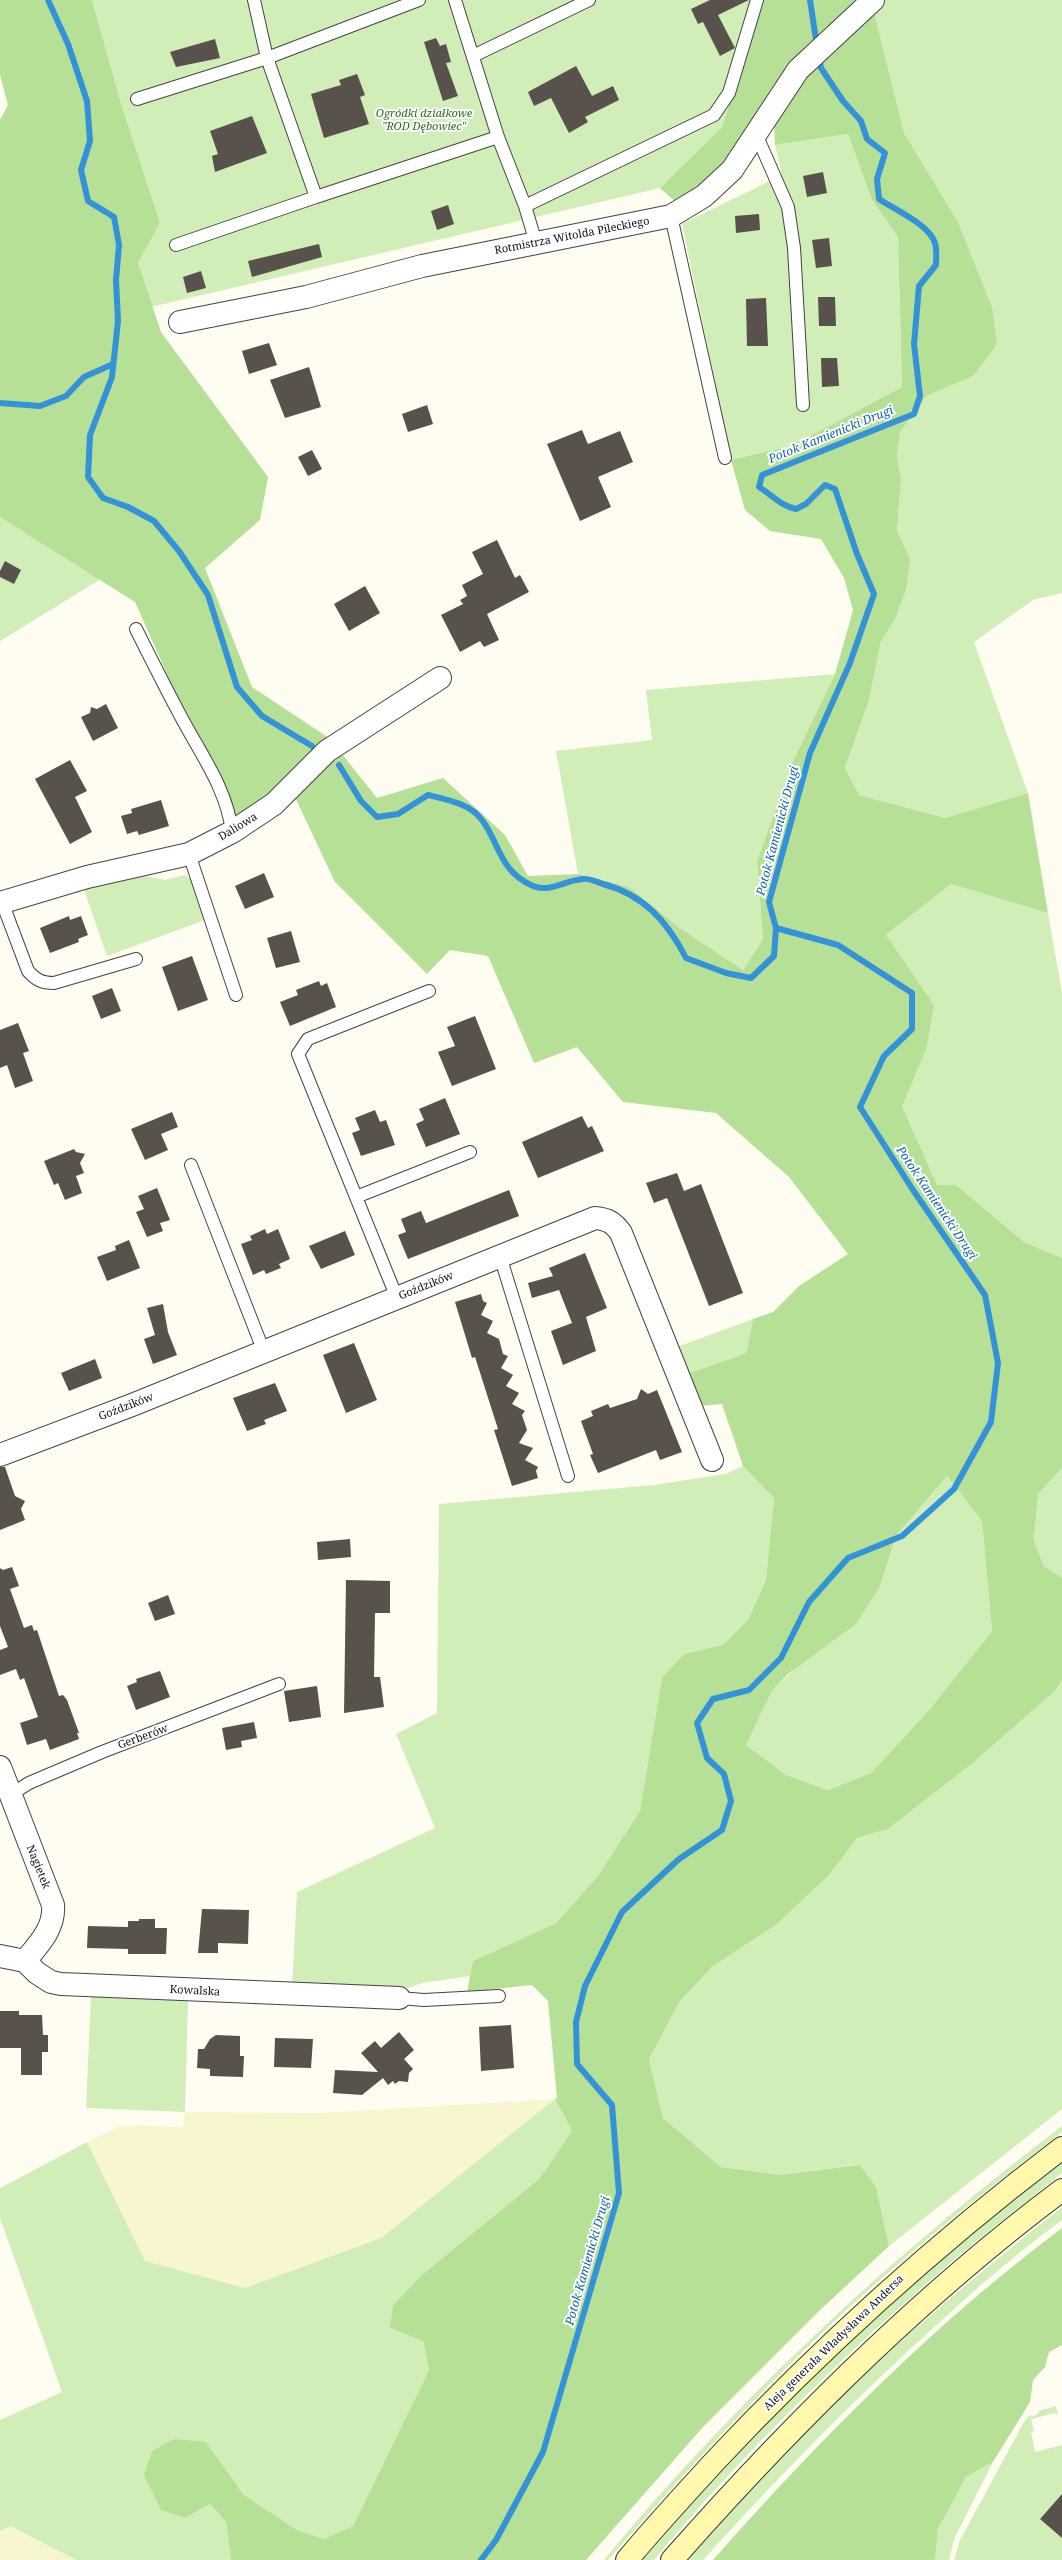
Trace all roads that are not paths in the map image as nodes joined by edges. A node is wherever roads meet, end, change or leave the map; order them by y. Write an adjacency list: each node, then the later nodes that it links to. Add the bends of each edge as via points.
1 (254, 0): 8 (lane)
2 (419, 0): 8 (lane)
3 (455, 0): 7 (lane)
4 (589, 0): 7 (lane)
5 (757, 0): 13 (lane, via 729,93 714,114)
6 (873, 0): 10 (street, Rotmistrza Witolda Pileckiego, via 798,70)
7 (473, 56): 11 (lane)
8 (267, 58): 9 (lane); 12 (lane)
9 (137, 99)
10 (756, 134): 14 (street, Rotmistrza Witolda Pileckiego, via 732,170 704,196); 18 (lane, via 788,206 794,248)
11 (498, 137): 12 (lane); 13 (lane)
12 (316, 197): 16 (lane)
13 (525, 206): 15 (lane)
14 (671, 216): 15 (street, Rotmistrza Witolda Pileckiego); 19 (lane)
15 (536, 243): 17 (street, Rotmistrza Witolda Pileckiego, via 422,266 306,298)
16 (176, 245)
17 (180, 322)
18 (803, 405)
19 (725, 458)
20 (136, 629): 22 (lane, via 216,779 228,807)
21 (440, 678): 22 (street, Daliowa, via 327,751 274,804)
22 (232, 832): 23 (street, Daliowa)
23 (189, 854): 24 (street, Daliowa, via 87,877); 27 (lane)
24 (1, 902): 25 (lane, via 28,971 40,981 54,983)
25 (136, 959)
26 (429, 990): 30 (lane, via 308,1038 298,1054)
27 (236, 995)
28 (470, 1152): 30 (lane)
29 (191, 1165): 33 (lane)
30 (356, 1197): 32 (lane)
31 (500, 1256): 32 (street, Goździków); 35 (street, Goździków, via 595,1218 606,1219 615,1225 621,1233); 36 (lane)
32 (397, 1298): 33 (street, Goździków)
33 (264, 1352): 34 (street, Goździków)
34 (0, 1455)
35 (712, 1460)
36 (568, 1476)
37 (279, 1684): 39 (lane, Gerberów, via 87,1758 29,1783)
38 (0, 1767): 39 (street, Nagietek)
39 (10, 1795): 41 (street, Nagietek, via 54,1911 49,1929)
40 (0, 1956): 41 (street)
41 (25, 1961): 43 (street, Kowalska, via 51,1982 61,1984)
42 (499, 1996): 43 (lane, via 424,2000)
43 (399, 1998)
44 (1062, 2148): 46 (main road, Aleja generała Władysława Andersa, via 922,2260 864,2312 755,2419)
45 (1062, 2190): 47 (main road, via 993,2244 886,2338 773,2449)
46 (627, 2560)
47 (672, 2560)

